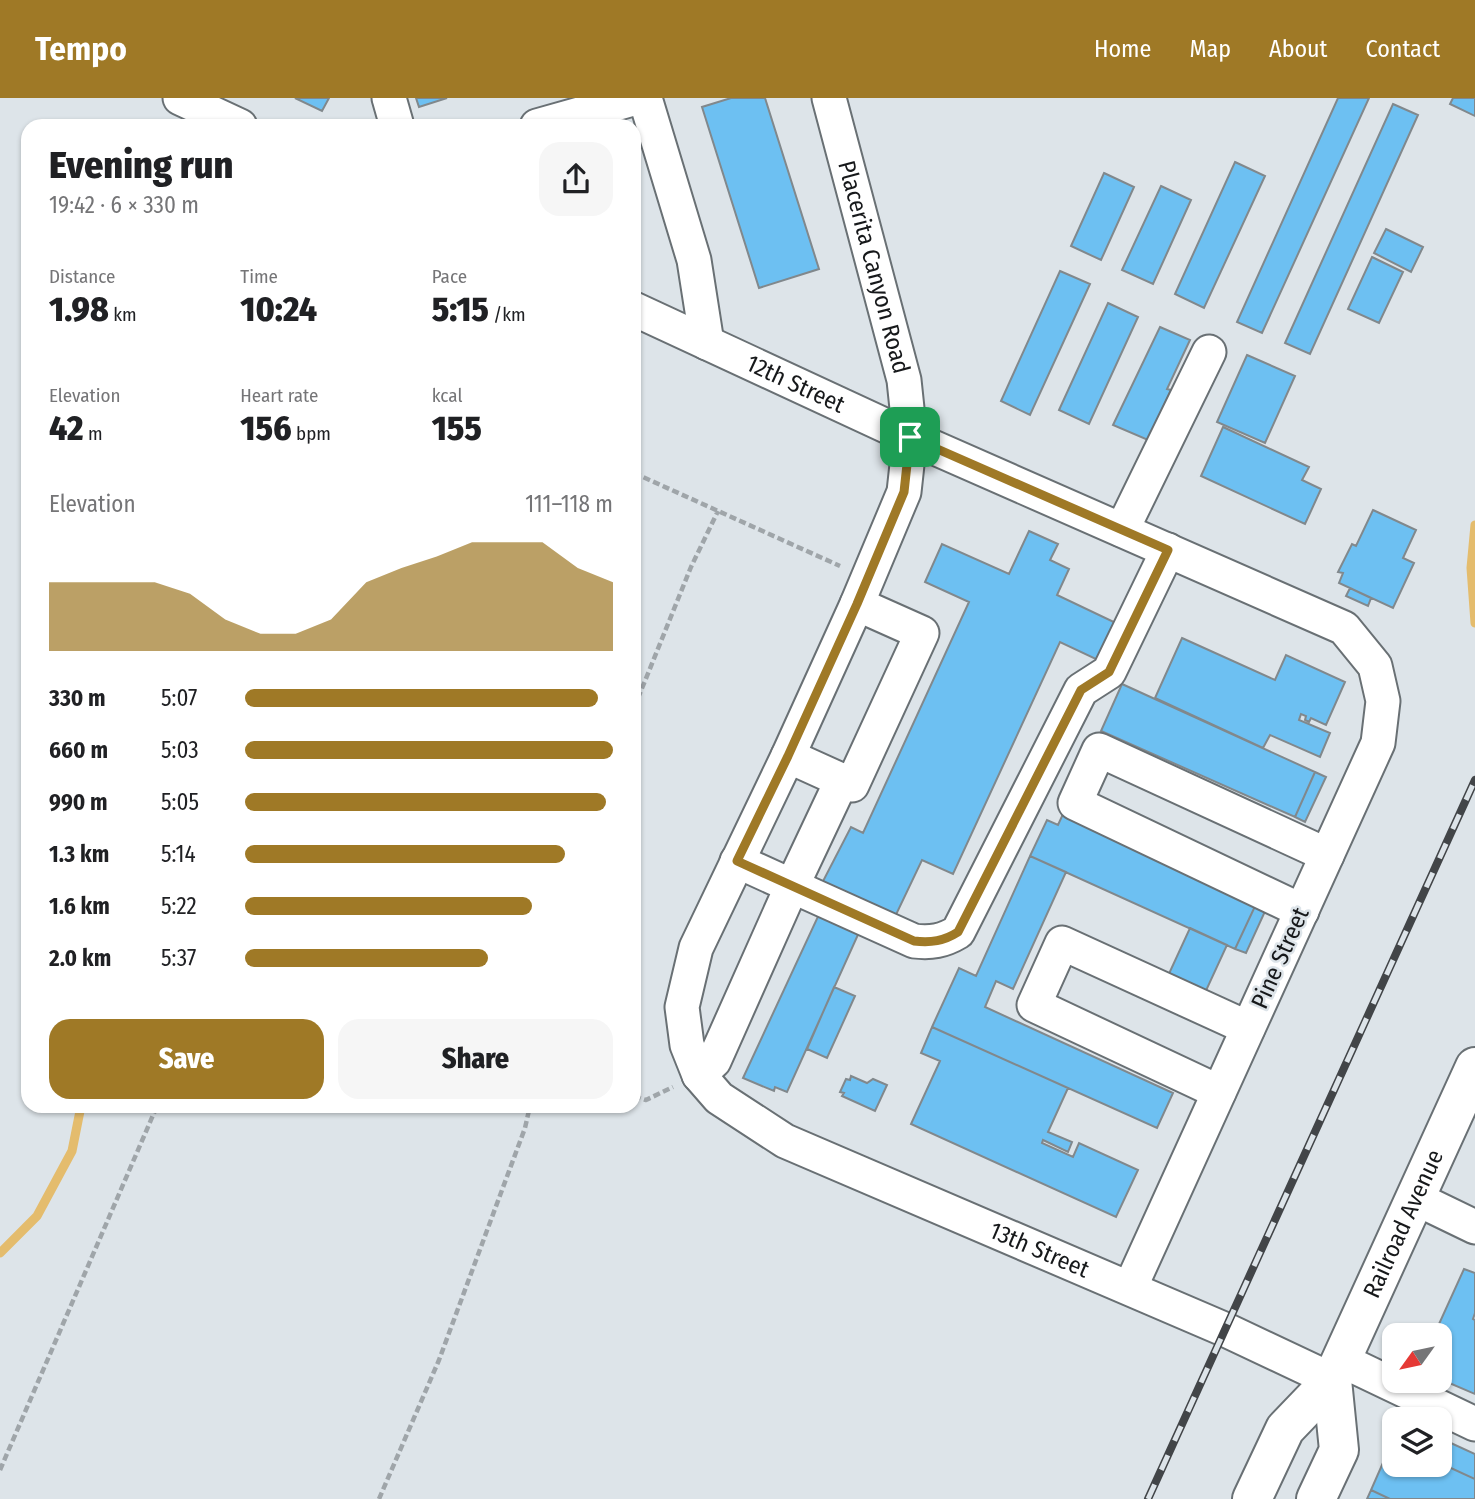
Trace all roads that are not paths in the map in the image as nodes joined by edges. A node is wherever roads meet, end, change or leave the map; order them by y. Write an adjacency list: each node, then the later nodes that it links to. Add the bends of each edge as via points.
1 (180, 98): 6 (street)
2 (389, 98): 7 (street)
3 (636, 98): 8 (street)
4 (645, 98): 10 (street, via 694,260)
5 (829, 98): 12 (street, Placerita Canyon Road, via 904,380)
6 (225, 119)
7 (395, 119)
8 (562, 119)
9 (641, 312): 10 (street, 12th Street)
10 (708, 343): 12 (street, 12th Street)
11 (1209, 352): 13 (street)
12 (910, 437): 13 (street, 12th Street); 15 (street, Placerita Canyon Road, via 904,492)
13 (1122, 530): 14 (street, 12th Street)
14 (1168, 550): 16 (street, 12th Street); 21 (street, via 1109,672 1081,690 958,932 947,939 914,941)
15 (862, 591): 17 (street, Placerita Canyon Road); 18 (street, via 922,633 852,785)
16 (1344, 628): 19 (street, Pine Street, via 1375,666 1383,701 1378,743)
17 (788, 756): 18 (street); 20 (street, Placerita Canyon Road)
18 (842, 780): 21 (street)
19 (1327, 855): 22 (street, Pine Street); 22 (street, via 1099,750 1075,803)
20 (737, 861): 21 (street); 25 (street, Placerita Canyon Road, via 696,948 682,1007 687,1045)
21 (792, 886): 25 (street, via 714,1061)
22 (1302, 911): 23 (street, Pine Street)
23 (1248, 1028): 26 (street, Pine Street); 26 (street, via 1062,943 1056,956 1034,1005)
24 (1475, 1067): 27 (main road, Railroad Avenue)
25 (699, 1075): 29 (street, 13th Street, via 719,1098 785,1140)
26 (1219, 1092): 29 (street, Pine Street)
27 (1415, 1198): 28 (street); 30 (main road, Railroad Avenue)
28 (1475, 1227)
29 (1130, 1289): 30 (street, 13th Street)
30 (1337, 1370): 31 (street, 13th Street); 32 (main road, Railroad Avenue, via 1285,1429); 33 (main road, via 1339,1450)
31 (1475, 1424)
32 (1252, 1499)
33 (1316, 1499)

